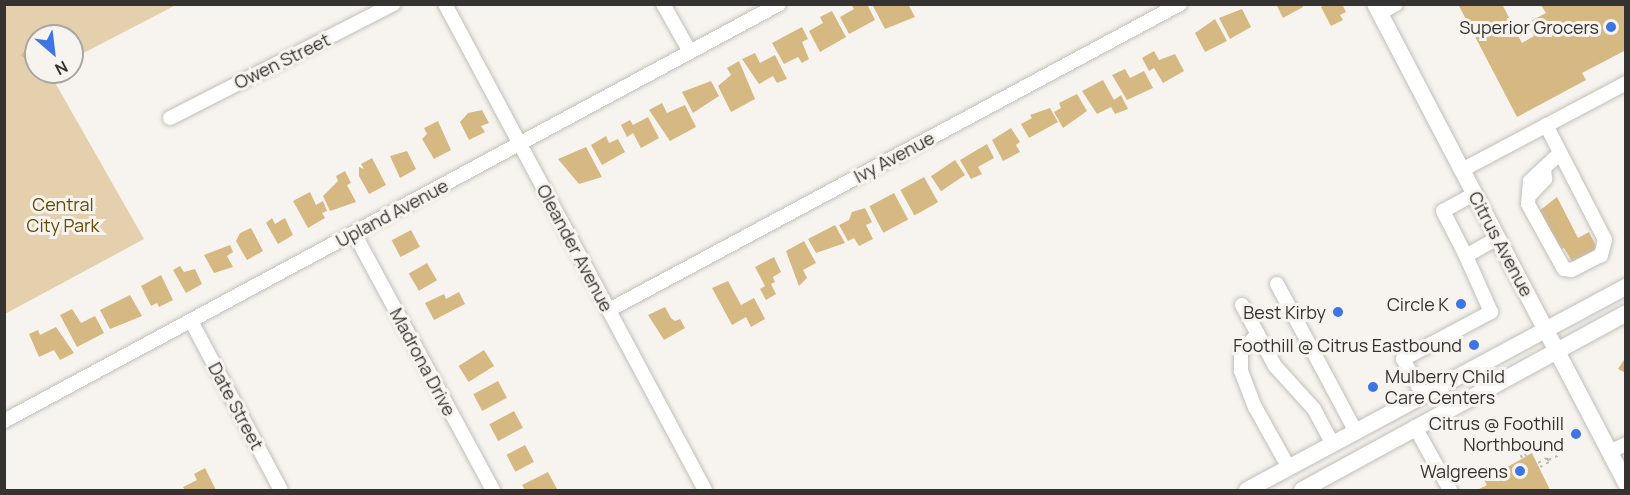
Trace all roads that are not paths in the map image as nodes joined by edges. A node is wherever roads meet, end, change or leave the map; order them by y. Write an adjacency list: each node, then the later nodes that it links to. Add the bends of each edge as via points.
1 (394, 4): 10 (street, Owen Street)
2 (446, 4): 12 (street, Oleander Avenue)
3 (663, 4): 8 (street)
4 (779, 4): 8 (street, Upland Avenue)
5 (1180, 4): 22 (street, Ivy Avenue)
6 (1396, 4): 7 (street)
7 (1378, 9): 14 (main road, Citrus Avenue)
8 (690, 52): 12 (street, Upland Avenue)
9 (1626, 83): 11 (street)
10 (170, 118)
11 (1546, 125): 13 (street); 14 (street)
12 (520, 144): 16 (street, Upland Avenue); 22 (street, Oleander Avenue)
13 (1560, 153): 13 (street, via 1530,181 1528,204 1564,269 1572,270 1601,255 1605,240)
14 (1462, 170): 15 (main road, Citrus Avenue)
15 (1474, 194): 17 (main road, Citrus Avenue); 18 (street, via 1443,211)
16 (354, 233): 24 (street, Upland Avenue); 40 (street, Madrona Drive)
17 (1497, 238): 18 (street); 25 (main road, Citrus Avenue)
18 (1466, 256): 28 (street, via 1491,312 1403,359)
19 (1277, 284): 31 (street)
20 (1626, 287): 25 (main road)
21 (1242, 305): 26 (street)
22 (609, 310): 41 (street, Oleander Avenue)
23 (1626, 314): 27 (main road)
24 (191, 321): 29 (street, Upland Avenue); 39 (street, Date Street)
25 (1546, 330): 27 (main road, Citrus Avenue); 28 (main road)
26 (1258, 334): 32 (street, via 1275,366 1314,409); 35 (street, via 1241,351 1241,371 1255,407)
27 (1556, 350): 30 (main road); 34 (main road, Citrus Avenue)
28 (1423, 395): 31 (main road)
29 (4, 421)
30 (1415, 427): 38 (main road); 44 (street)
31 (1356, 432): 32 (main road)
32 (1333, 444): 35 (main road)
33 (1626, 444): 34 (street)
34 (1609, 452): 36 (main road, Citrus Avenue)
35 (1288, 468): 37 (main road)
36 (1626, 483)
37 (1261, 486): 42 (main road)
38 (1323, 486): 43 (main road)
39 (277, 489)
40 (493, 490)
41 (705, 490)
42 (1247, 490)
43 (1302, 490)
44 (1450, 490)

